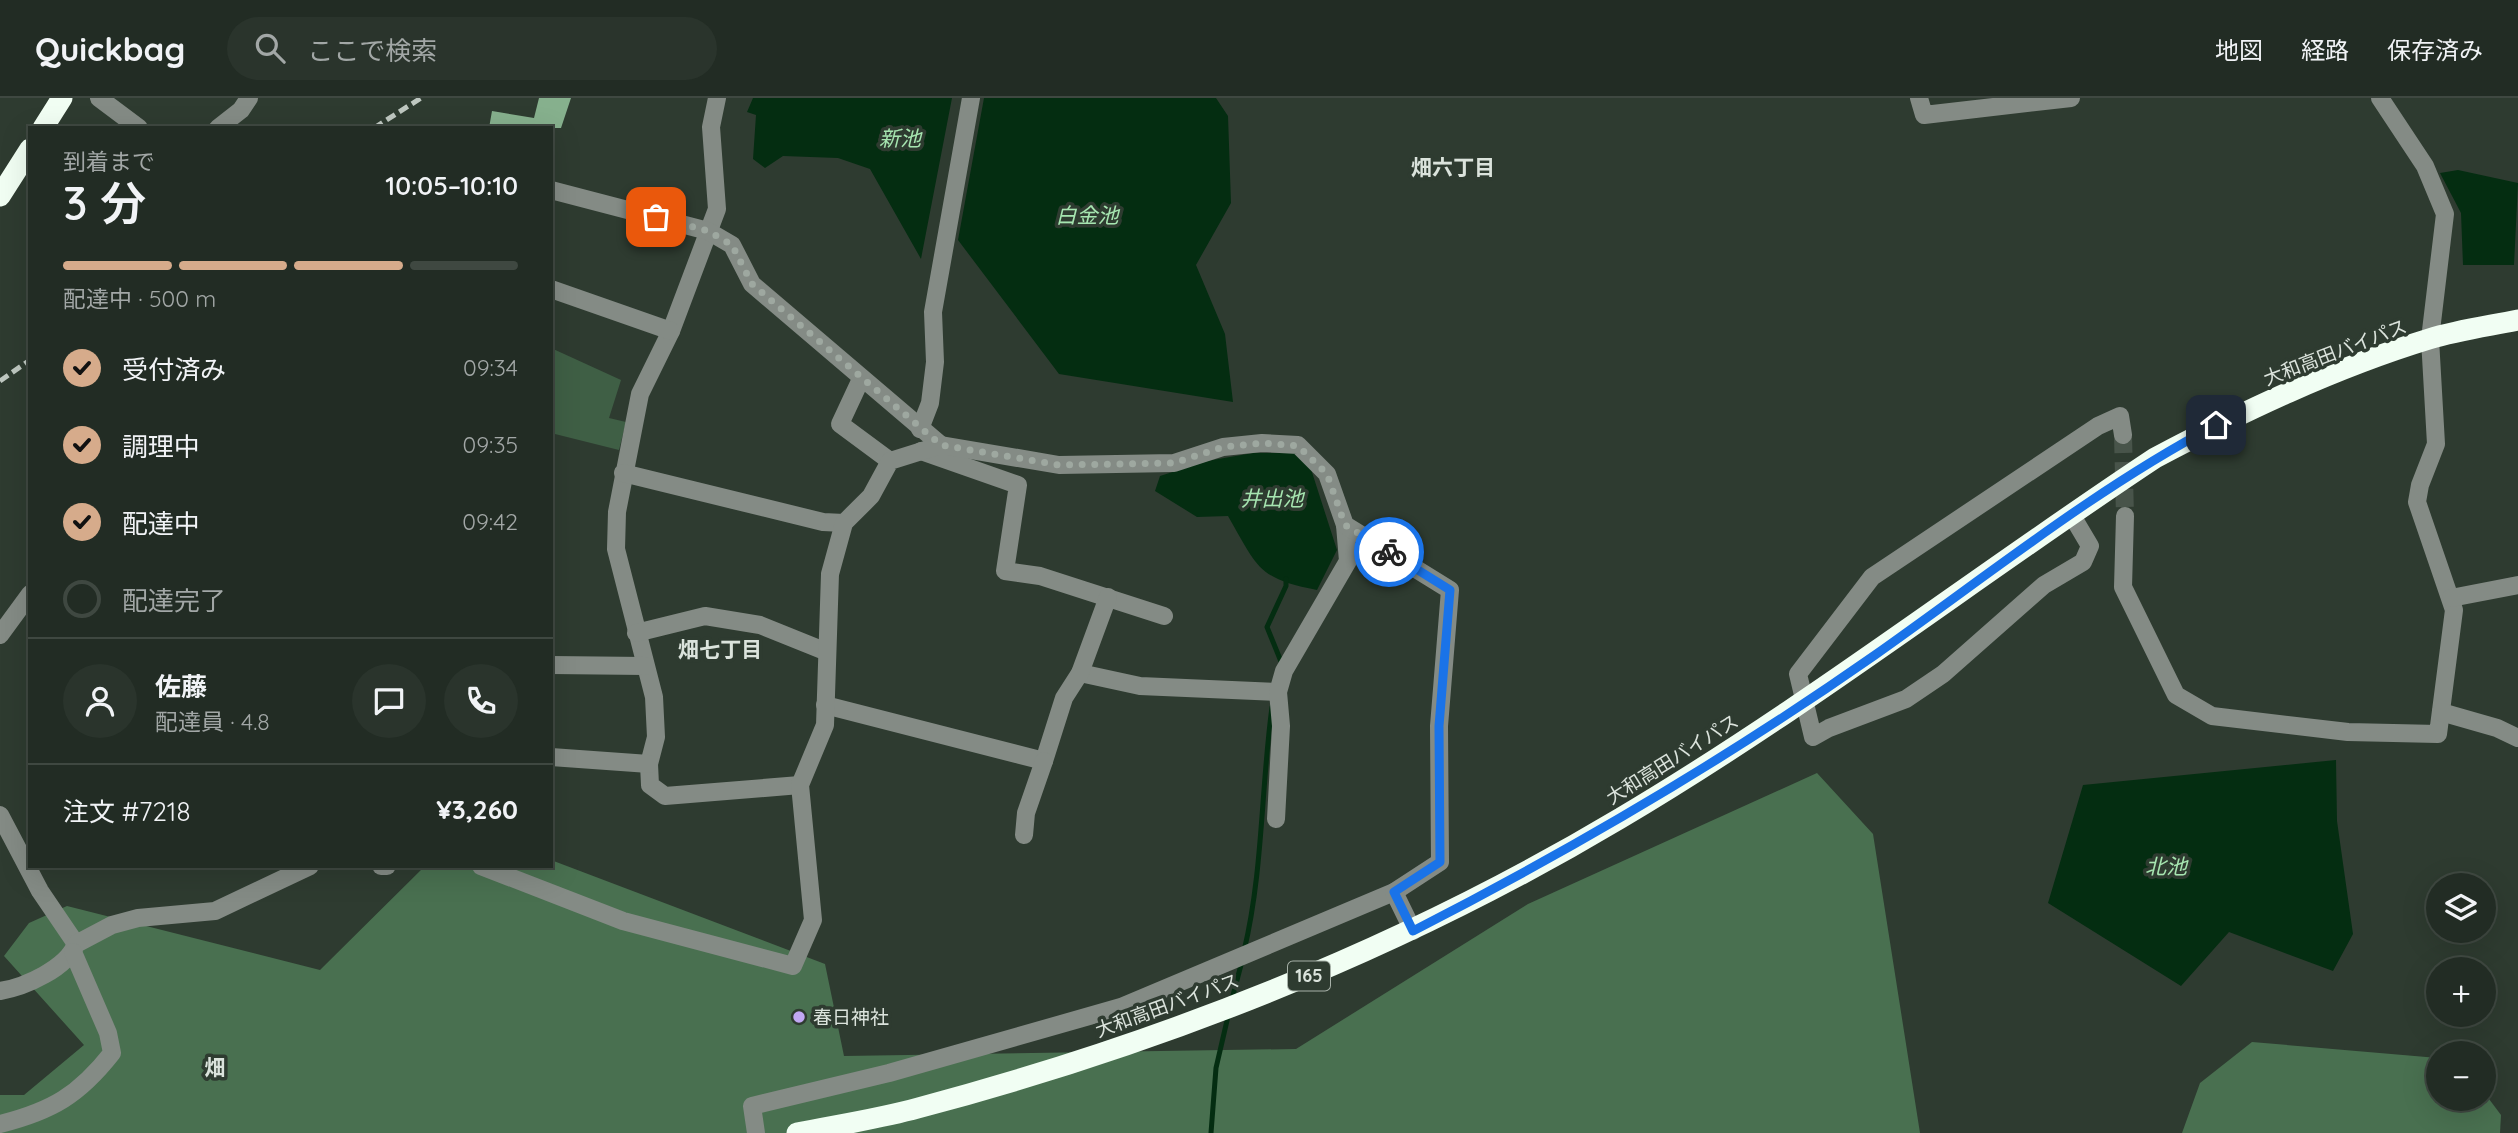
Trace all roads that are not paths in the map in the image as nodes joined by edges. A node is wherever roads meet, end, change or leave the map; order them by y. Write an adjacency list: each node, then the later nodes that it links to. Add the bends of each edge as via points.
1 (62, 98): 9 (highway)
2 (99, 98): 10 (street)
3 (249, 98): 11 (street)
4 (717, 98): 15 (street, via 711,127 717,209)
5 (971, 98): 21 (street, via 933,312 930,403)
6 (1919, 98): 7 (street, via 1924,115)
7 (2071, 98)
8 (2381, 98): 19 (street, via 2425,166 2445,214)
9 (44, 126)
10 (136, 126)
11 (221, 126)
12 (28, 152): 14 (highway)
13 (553, 191): 15 (street)
14 (0, 196)
15 (708, 231): 18 (street); 20 (street, via 732,245 752,284)
16 (553, 290): 18 (street)
17 (2518, 320): 19 (highway, 大和高田バイパス / 165)
18 (671, 331): 26 (street, via 640,394)
19 (2430, 339): 27 (highway, 大和高田バイパス / 165, via 2317,380 2216,425 2155,458); 34 (street, via 2436,444 2417,502)
20 (861, 379): 21 (street); 25 (street, via 840,424)
21 (920, 429): 23 (street)
22 (2123, 435): 27 (street, via 2120,416 2098,426 1872,577 1798,674 1813,737 1906,699 1943,674 2044,585 2083,562 2091,546)
23 (941, 445): 24 (street); 30 (street, via 1059,465 1174,463 1223,447 1298,446 1327,474)
24 (921, 451): 25 (street); 33 (street, via 1018,485 1005,571 1040,576)
25 (890, 461): 29 (street, via 871,496)
26 (623, 473): 29 (street, via 822,522); 36 (street, via 616,549)
27 (2071, 514): 56 (highway, 大和高田バイパス / 165, via 1778,720 1620,819)
28 (2125, 516): 44 (street, via 2123,587 2176,695 2212,716 2348,732 2438,734)
29 (844, 523): 38 (street, via 830,574)
30 (1345, 525): 42 (street, via 1348,561 1284,671); 55 (street, via 1450,590 1439,726 1440,862)
31 (2518, 585): 34 (street)
32 (28, 597): 37 (street)
33 (1108, 597): 35 (street); 41 (street)
34 (2451, 598): 44 (street, via 2454,610)
35 (1164, 616)
36 (636, 633): 38 (street, via 705,616 760,625); 40 (street)
37 (0, 635)
38 (827, 652): 43 (street)
39 (553, 665): 40 (street)
40 (645, 666): 48 (street, via 654,697 656,737)
41 (1080, 673): 42 (street, via 1140,686); 47 (street, via 1064,698)
42 (1278, 692): 51 (street, via 1281,726)
43 (825, 705): 47 (street); 49 (street, via 825,725)
44 (2441, 712): 45 (street)
45 (2518, 738)
46 (553, 757): 48 (street)
47 (1044, 761): 52 (street, via 1026,813)
48 (649, 764): 49 (street, via 650,785 665,796)
49 (800, 785): 54 (street, via 814,920 793,966 623,921)
50 (0, 815): 57 (street)
51 (1276, 819)
52 (1024, 835)
53 (306, 868): 57 (street, via 215,911 138,918 112,925)
54 (486, 868)
55 (1394, 892): 56 (street); 60 (street, via 1121,1007 889,1073 752,1106)
56 (1413, 931): 61 (highway, 大和高田バイパス / 165, via 1299,981 1103,1053 915,1109)
57 (74, 948): 58 (street, via 49,972); 59 (street, via 112,1052 90,1080 54,1107)
58 (0, 991)
59 (0, 1124)
60 (756, 1133)
61 (797, 1133)

